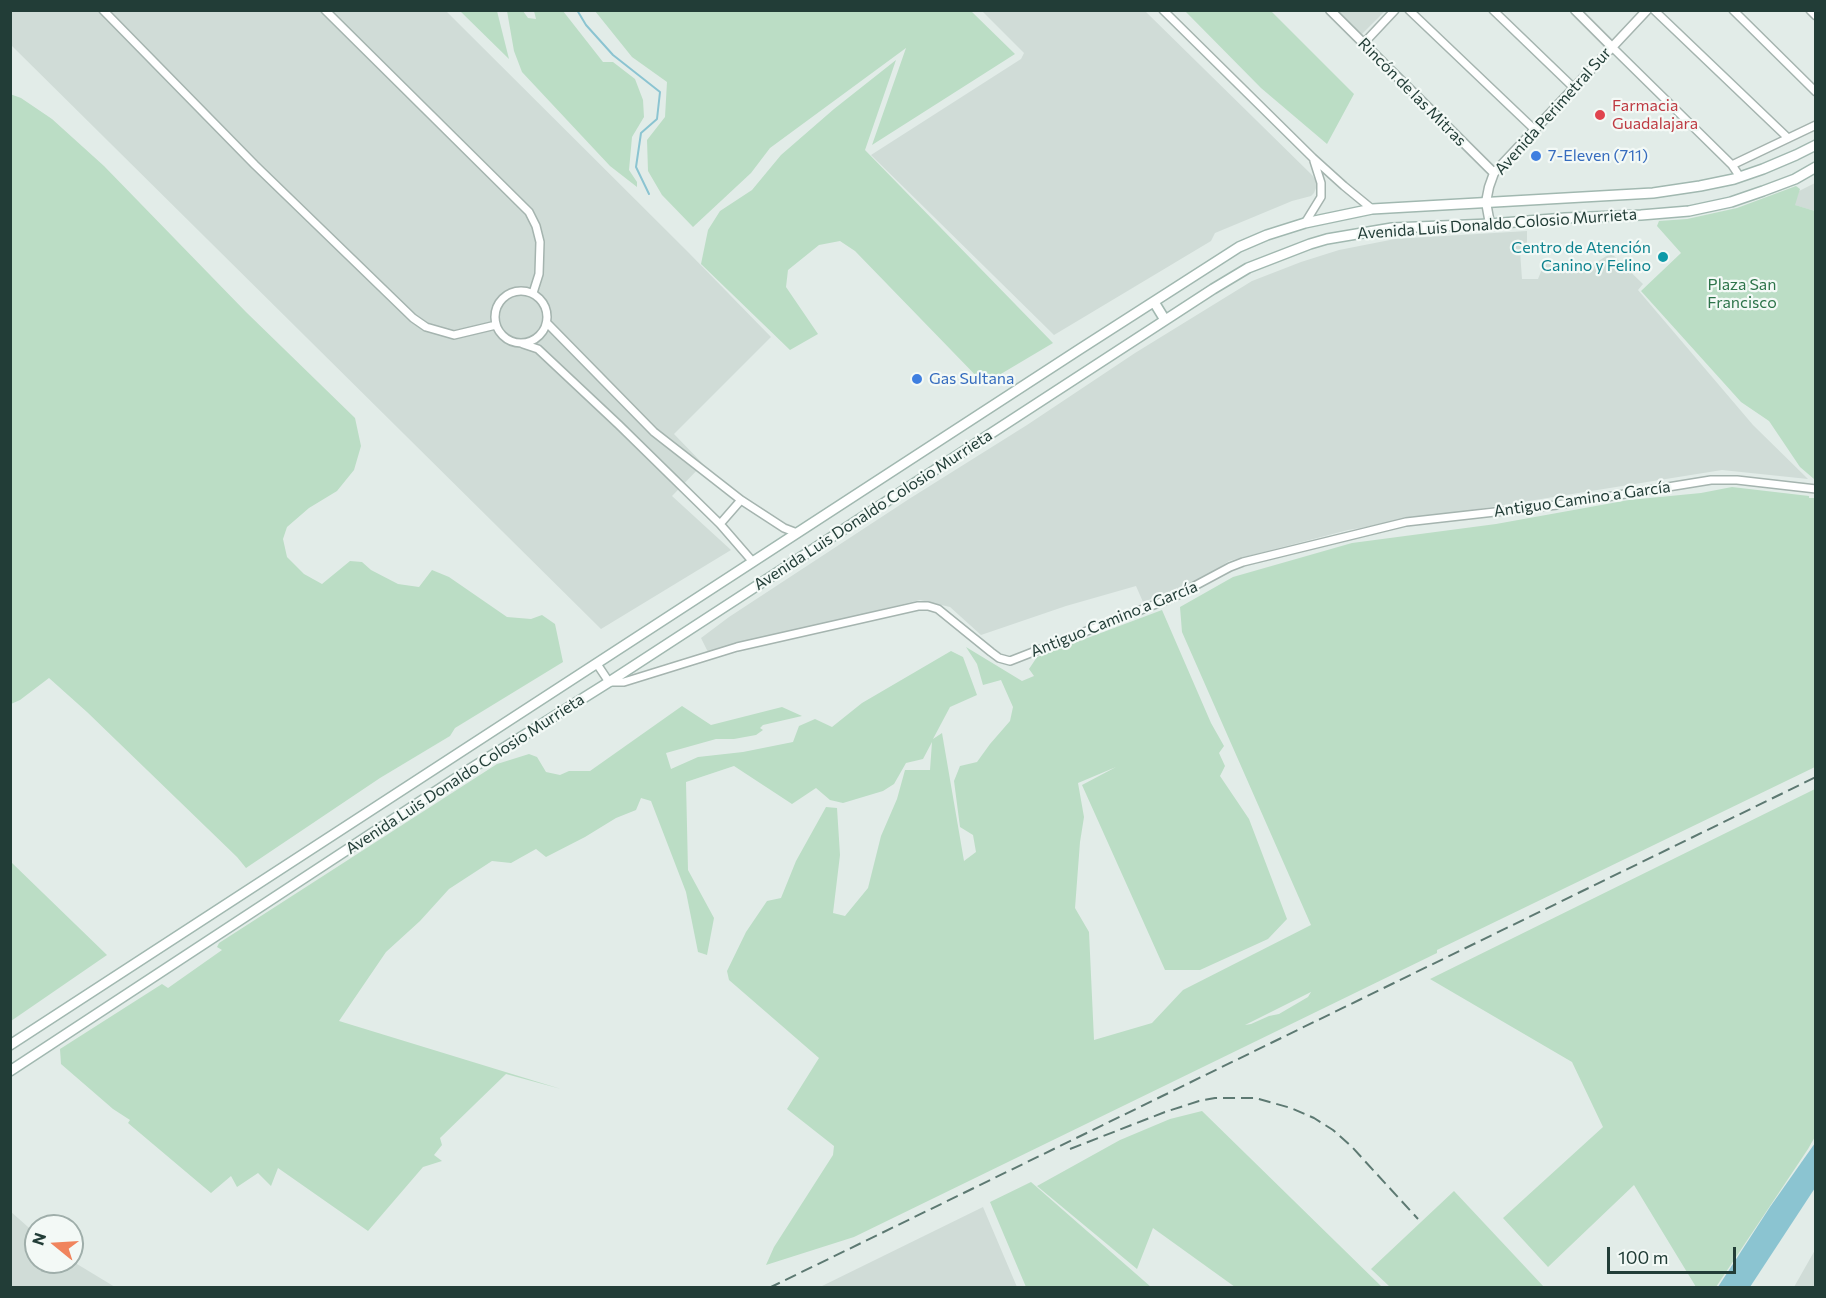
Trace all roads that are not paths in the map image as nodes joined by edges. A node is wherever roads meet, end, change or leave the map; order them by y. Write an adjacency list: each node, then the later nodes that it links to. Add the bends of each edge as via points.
1 (103, 10): 37 (street, via 413,318 426,327 454,335)
2 (325, 10): 33 (street, via 529,212 540,242 539,274)
3 (1163, 10): 24 (street)
4 (1330, 10): 14 (street, Rincón de las Mitras)
5 (1395, 10): 14 (street)
6 (1409, 10): 19 (street)
7 (1493, 10): 16 (street)
8 (1575, 10): 15 (street)
9 (1647, 10): 15 (street, Avenida Perimetral Sur)
10 (1654, 10): 20 (street)
11 (1733, 10): 17 (street)
12 (1810, 10): 13 (street)
13 (1815, 16)
14 (1364, 43): 27 (street, Rincón de las Mitras)
15 (1612, 47): 16 (street, Avenida Perimetral Sur); 25 (street)
16 (1575, 89): 19 (street, Avenida Perimetral Sur)
17 (1815, 92)
18 (1815, 125): 20 (street)
19 (1535, 130): 27 (street, Avenida Perimetral Sur)
20 (1788, 138): 25 (street)
21 (1815, 144): 23 (main road, Avenida Luis Donaldo Colosio Murrieta)
22 (1815, 152): 23 (main road)
23 (1796, 155): 28 (main road, Avenida Luis Donaldo Colosio Murrieta)
24 (1313, 158): 30 (street); 31 (street, via 1321,197)
25 (1732, 165): 28 (street)
26 (1815, 167): 32 (main road, Avenida Luis Donaldo Colosio Murrieta, via 1763,191 1689,211)
27 (1494, 173): 29 (street, Avenida Perimetral Sur)
28 (1740, 177): 29 (main road, Avenida Luis Donaldo Colosio Murrieta, via 1653,193)
29 (1486, 202): 30 (main road, Avenida Luis Donaldo Colosio Murrieta); 32 (street, Avenida Perimetral Sur)
30 (1372, 209): 31 (main road, Avenida Luis Donaldo Colosio Murrieta)
31 (1305, 223): 34 (main road, Avenida Luis Donaldo Colosio Murrieta, via 1239,248)
32 (1490, 224): 35 (main road, Avenida Luis Donaldo Colosio Murrieta, via 1392,228 1318,241 1248,268)
33 (532, 293): 36 (street, via 545,306); 37 (street, via 515,291 500,300 494,317)
34 (1154, 302): 35 (main road); 42 (main road, Avenida Luis Donaldo Colosio Murrieta)
35 (1165, 320): 45 (main road, Avenida Luis Donaldo Colosio Murrieta)
36 (547, 323): 38 (street, via 538,337); 40 (street, via 654,432)
37 (496, 326): 38 (street, via 506,339)
38 (523, 344): 41 (street, via 538,349)
39 (1815, 489): 45 (street, Antiguo Camino a García, via 1711,480 1557,505 1406,522 1242,562 1174,597 1010,661 999,658 938,609 918,606 738,647 624,682)
40 (741, 500): 41 (street); 42 (street)
41 (720, 524): 43 (street)
42 (797, 533): 43 (main road, Avenida Luis Donaldo Colosio Murrieta)
43 (753, 562): 44 (main road, Avenida Luis Donaldo Colosio Murrieta)
44 (597, 664): 45 (street); 46 (main road, Avenida Luis Donaldo Colosio Murrieta)
45 (609, 682): 47 (main road, Avenida Luis Donaldo Colosio Murrieta)
46 (10, 1045)
47 (10, 1071)

